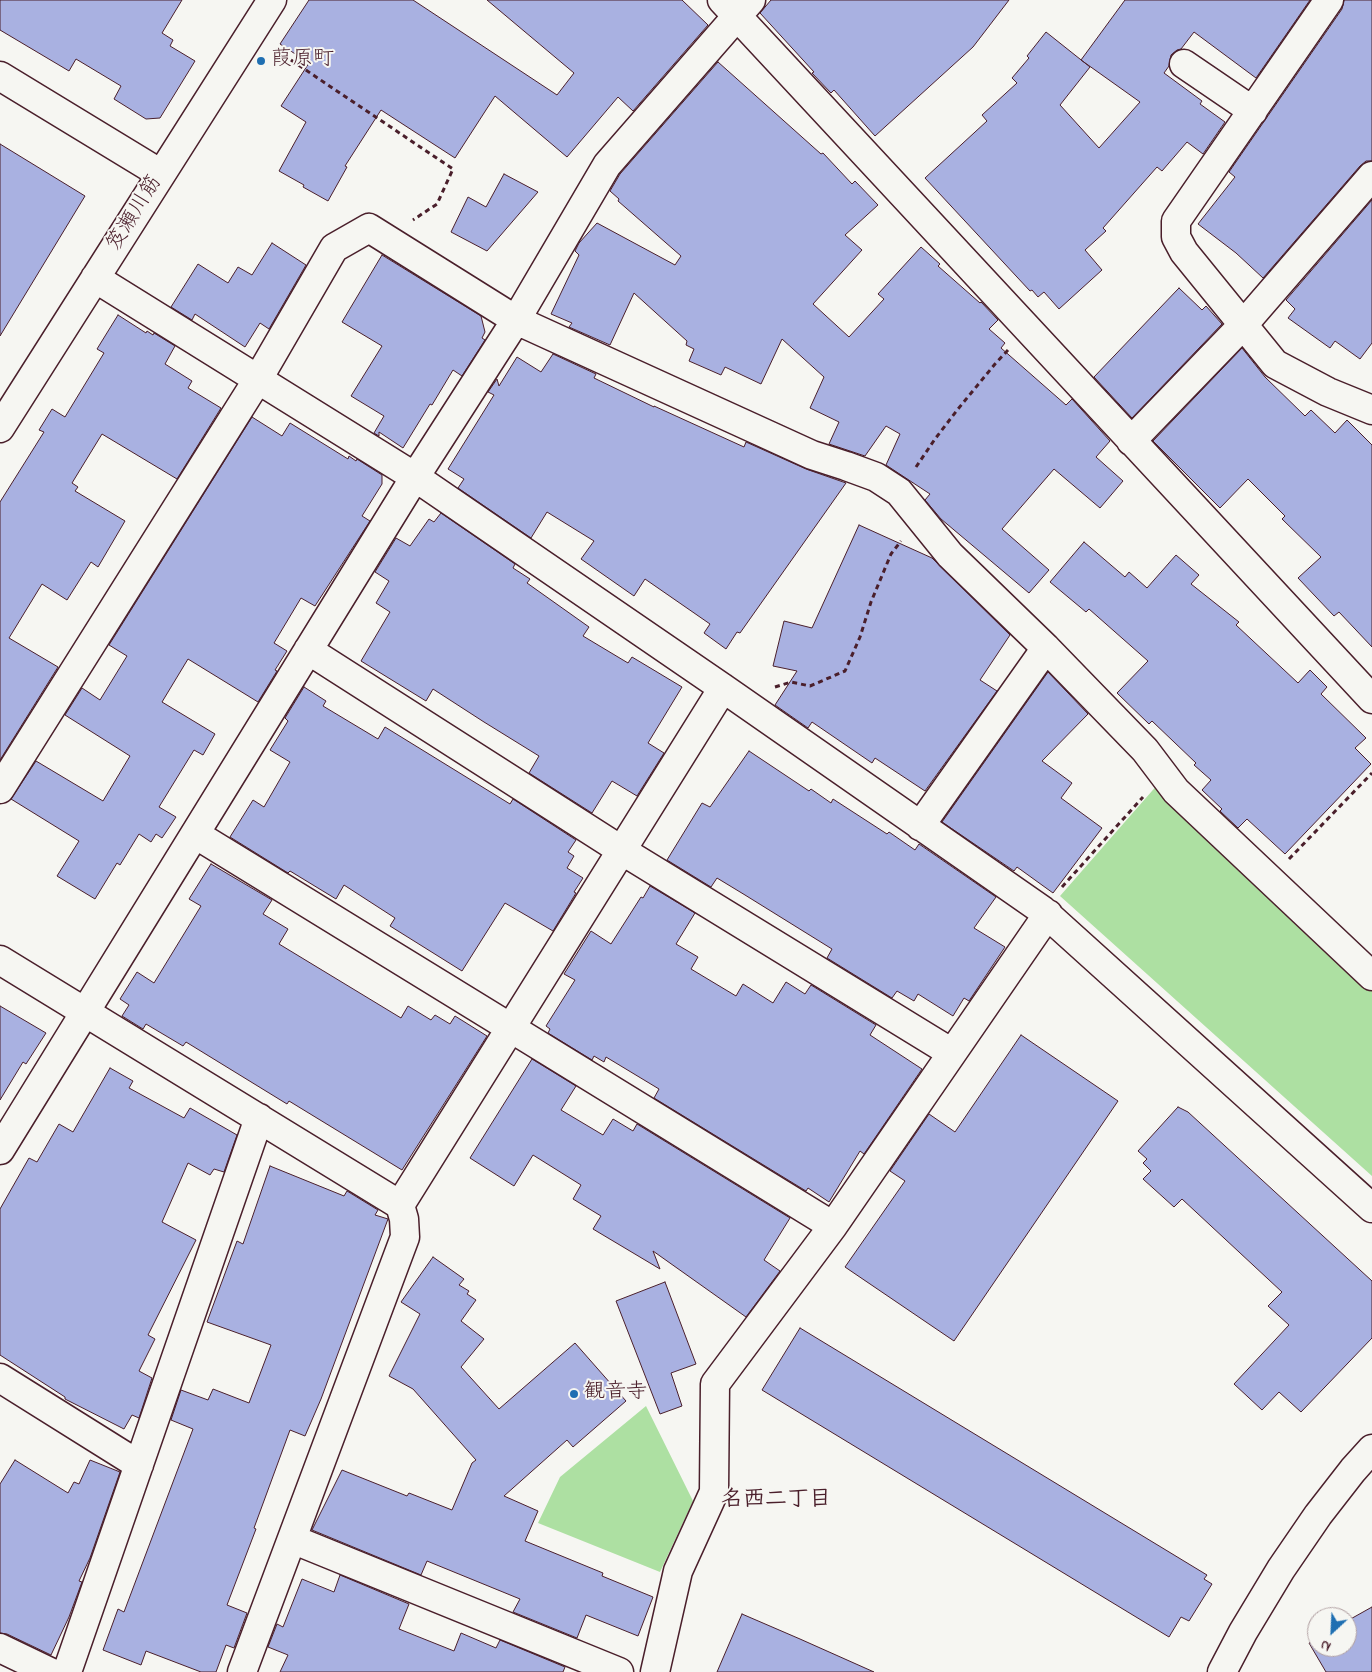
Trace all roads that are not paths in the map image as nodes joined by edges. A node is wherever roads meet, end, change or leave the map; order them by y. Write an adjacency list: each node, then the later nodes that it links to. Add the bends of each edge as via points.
1 (272, 0): 7 (street, 笈瀬川筋)
2 (1329, 0): 6 (street)
3 (737, 5): 10 (street, via 607,165); 15 (street)
4 (1184, 64): 6 (street)
5 (0, 76): 7 (street)
6 (1253, 111): 11 (street, via 1176,221 1176,237 1184,252)
7 (161, 174): 9 (street, 笈瀬川筋)
8 (1372, 176): 11 (street)
9 (95, 278): 12 (street); 14 (street, 笈瀬川筋)
10 (516, 320): 12 (street, via 369,228 334,248); 16 (street); 17 (street, via 812,455 876,477 899,492 950,555)
11 (1243, 326): 13 (street, via 1275,364 1328,392); 15 (street)
12 (258, 379): 16 (street); 21 (street)
13 (1372, 410)
14 (0, 428)
15 (1131, 441): 20 (street)
16 (415, 477): 18 (street); 19 (street)
17 (1046, 648): 22 (street); 27 (street, via 1145,750 1176,791)
18 (308, 650): 23 (street); 24 (street)
19 (723, 688): 22 (street); 24 (street)
20 (1372, 699)
21 (0, 790)
22 (920, 826): 25 (street)
23 (195, 834): 28 (street); 29 (street)
24 (621, 850): 29 (street); 30 (street)
25 (1045, 912): 30 (street); 34 (street)
26 (0, 960): 28 (street)
27 (1372, 976)
28 (84, 1012): 31 (street); 32 (street)
29 (510, 1028): 33 (street); 35 (street)
30 (952, 1052): 35 (street)
31 (258, 1118): 33 (street); 38 (street)
32 (0, 1150)
33 (400, 1205): 39 (street, via 404,1237)
34 (1372, 1208)
35 (833, 1226): 45 (street, via 715,1384 714,1492 678,1571)
36 (0, 1378): 38 (street)
37 (1372, 1449): 46 (street, via 1318,1515 1281,1569)
38 (139, 1465): 42 (street)
39 (292, 1539): 43 (street); 44 (street)
40 (0, 1648): 41 (street)
41 (50, 1672)
42 (67, 1672)
43 (242, 1672)
44 (619, 1672)
45 (655, 1672)
46 (1222, 1672)

